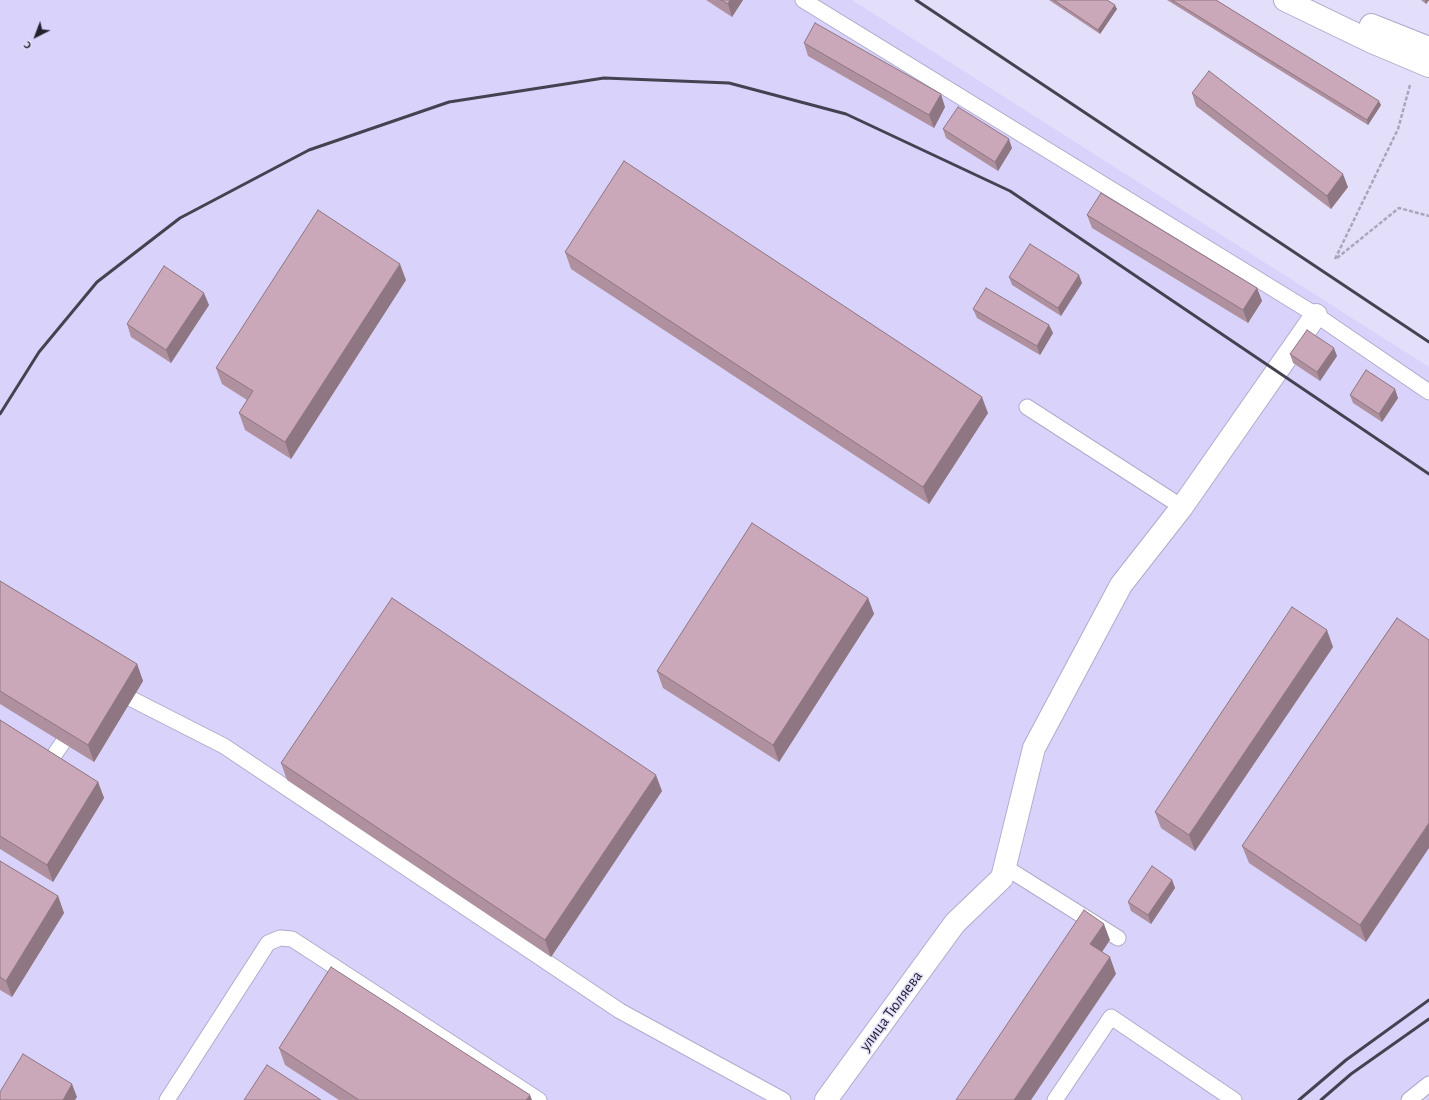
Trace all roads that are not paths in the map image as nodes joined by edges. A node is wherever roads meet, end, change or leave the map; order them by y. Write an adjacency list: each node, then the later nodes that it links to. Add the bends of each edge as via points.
1 (803, 0): 6 (lane)
2 (1285, 0): 5 (street)
3 (1310, 0): 4 (street)
4 (1429, 48)
5 (1429, 66)
6 (1316, 315): 7 (lane); 9 (street, улица Тюляева)
7 (1429, 392)
8 (1027, 407): 9 (lane)
9 (1182, 507): 13 (street, улица Тюляева, via 1121,585 1034,748)
10 (98, 690): 18 (lane, via 103,684 224,746 620,1011)
11 (80, 717): 12 (lane)
12 (36, 783)
13 (1005, 867): 14 (lane); 19 (street, улица Тюляева, via 1002,878 955,923)
14 (1118, 938)
15 (1429, 1084): 22 (lane)
16 (167, 1100): 17 (lane, via 268,943 280,938 292,939)
17 (539, 1100)
18 (783, 1100)
19 (826, 1100)
20 (1055, 1100): 21 (lane, via 1111,1017)
21 (1234, 1100)
22 (1409, 1100)

